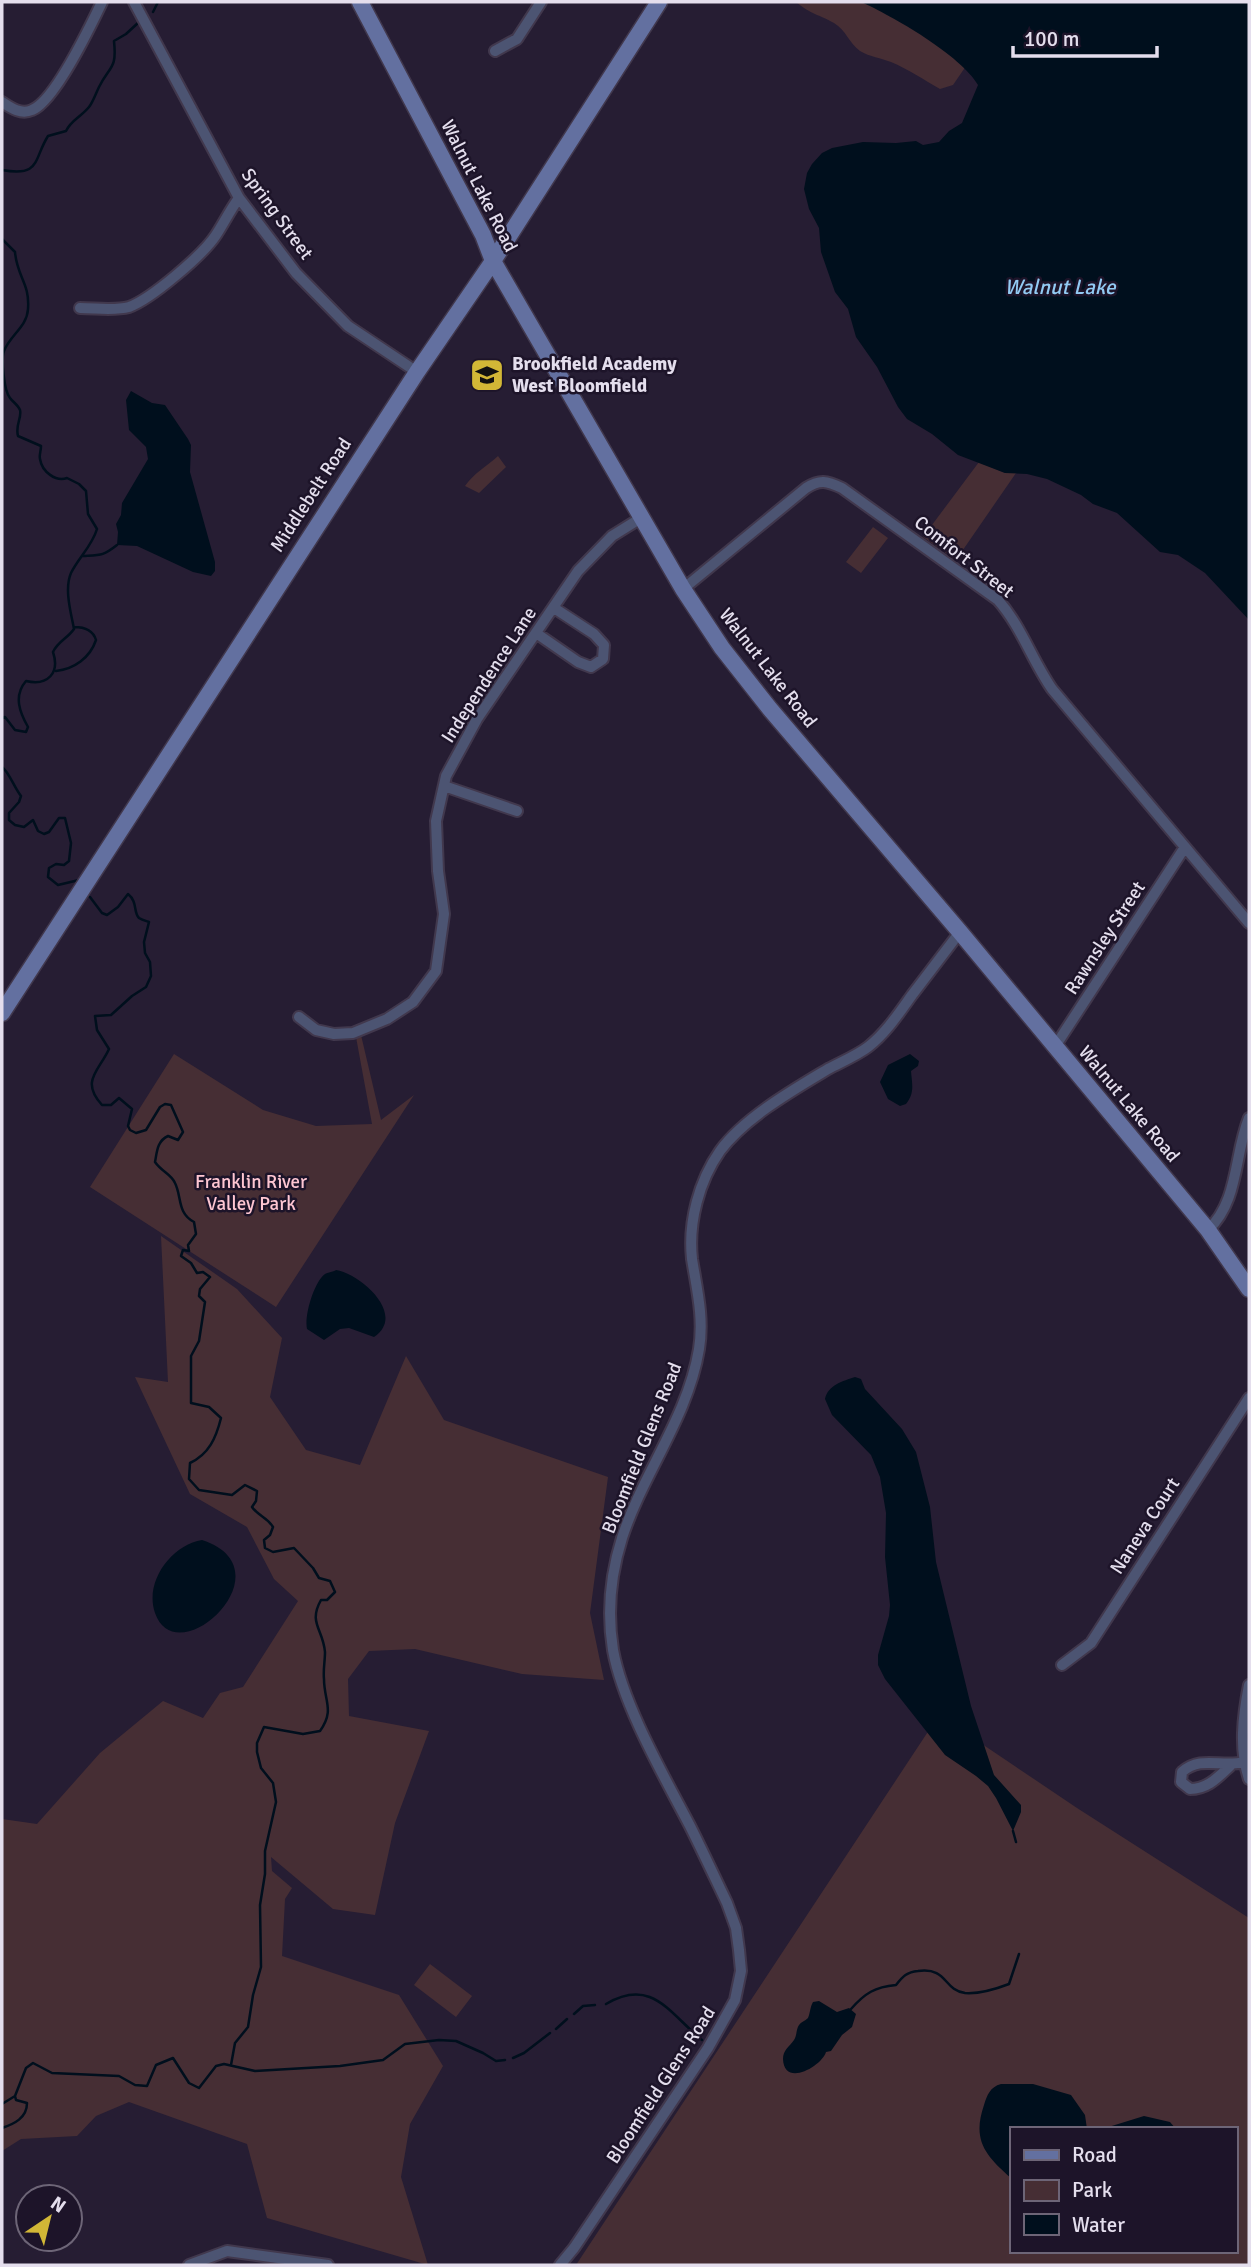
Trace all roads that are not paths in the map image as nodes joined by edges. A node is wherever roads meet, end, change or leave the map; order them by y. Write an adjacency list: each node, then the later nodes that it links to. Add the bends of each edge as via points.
1 (102, 2): 7 (street, via 45,100 31,111 16,111)
2 (134, 2): 8 (street, Spring Street)
3 (360, 2): 9 (street, Walnut Lake Road)
4 (541, 2): 6 (street, via 517,38)
5 (659, 2): 9 (street, Middlebelt Road)
6 (495, 51)
7 (2, 102)
8 (239, 198): 10 (street, via 206,247 151,297 128,307); 11 (street, Spring Street, via 296,273 348,326)
9 (493, 261): 11 (street, Middlebelt Road); 12 (street, Walnut Lake Road)
10 (80, 308)
11 (417, 372): 21 (street, Middlebelt Road)
12 (641, 518): 13 (street, Walnut Lake Road); 14 (street, Independence Lane, via 612,536 578,571)
13 (683, 589): 18 (street, Comfort Street, via 817,481 842,488 998,600 1052,689); 20 (street, Walnut Lake Road, via 770,709)
14 (554, 608): 15 (street, Independence Lane); 15 (street, via 594,634 604,645 603,659 590,667)
15 (536, 633): 16 (street, Independence Lane, via 477,719)
16 (444, 786): 17 (street); 22 (street, Independence Lane, via 436,821 444,914 436,971 413,1002 353,1033 316,1030)
17 (517, 811)
18 (1185, 847): 19 (street, Comfort Street); 23 (street, Rawnsley Street)
19 (1249, 923)
20 (960, 932): 23 (street, Walnut Lake Road); 35 (street, Bloomfield Glens Road, via 868,1047 784,1096 734,1135 711,1166 697,1199 692,1255 702,1329 694,1375 622,1538 614,1572 611,1627 629,1698 727,1903 736,1928 741,1970 735,2000 708,2048)
21 (2, 1013)
22 (299, 1017)
23 (1054, 1048): 25 (street, Walnut Lake Road)
24 (1249, 1118): 25 (street, via 1237,1174 1227,1201)
25 (1208, 1230): 26 (street, Walnut Lake Road)
26 (1249, 1289)
27 (1249, 1398): 28 (street, Naneva Court, via 1091,1643)
28 (1062, 1665)
29 (1249, 1685): 30 (street)
30 (1244, 1762): 31 (street); 32 (street)
31 (1230, 1766)
32 (1249, 1779)
33 (189, 2265): 34 (street, via 227,2251)
34 (328, 2265)
35 (560, 2265)

